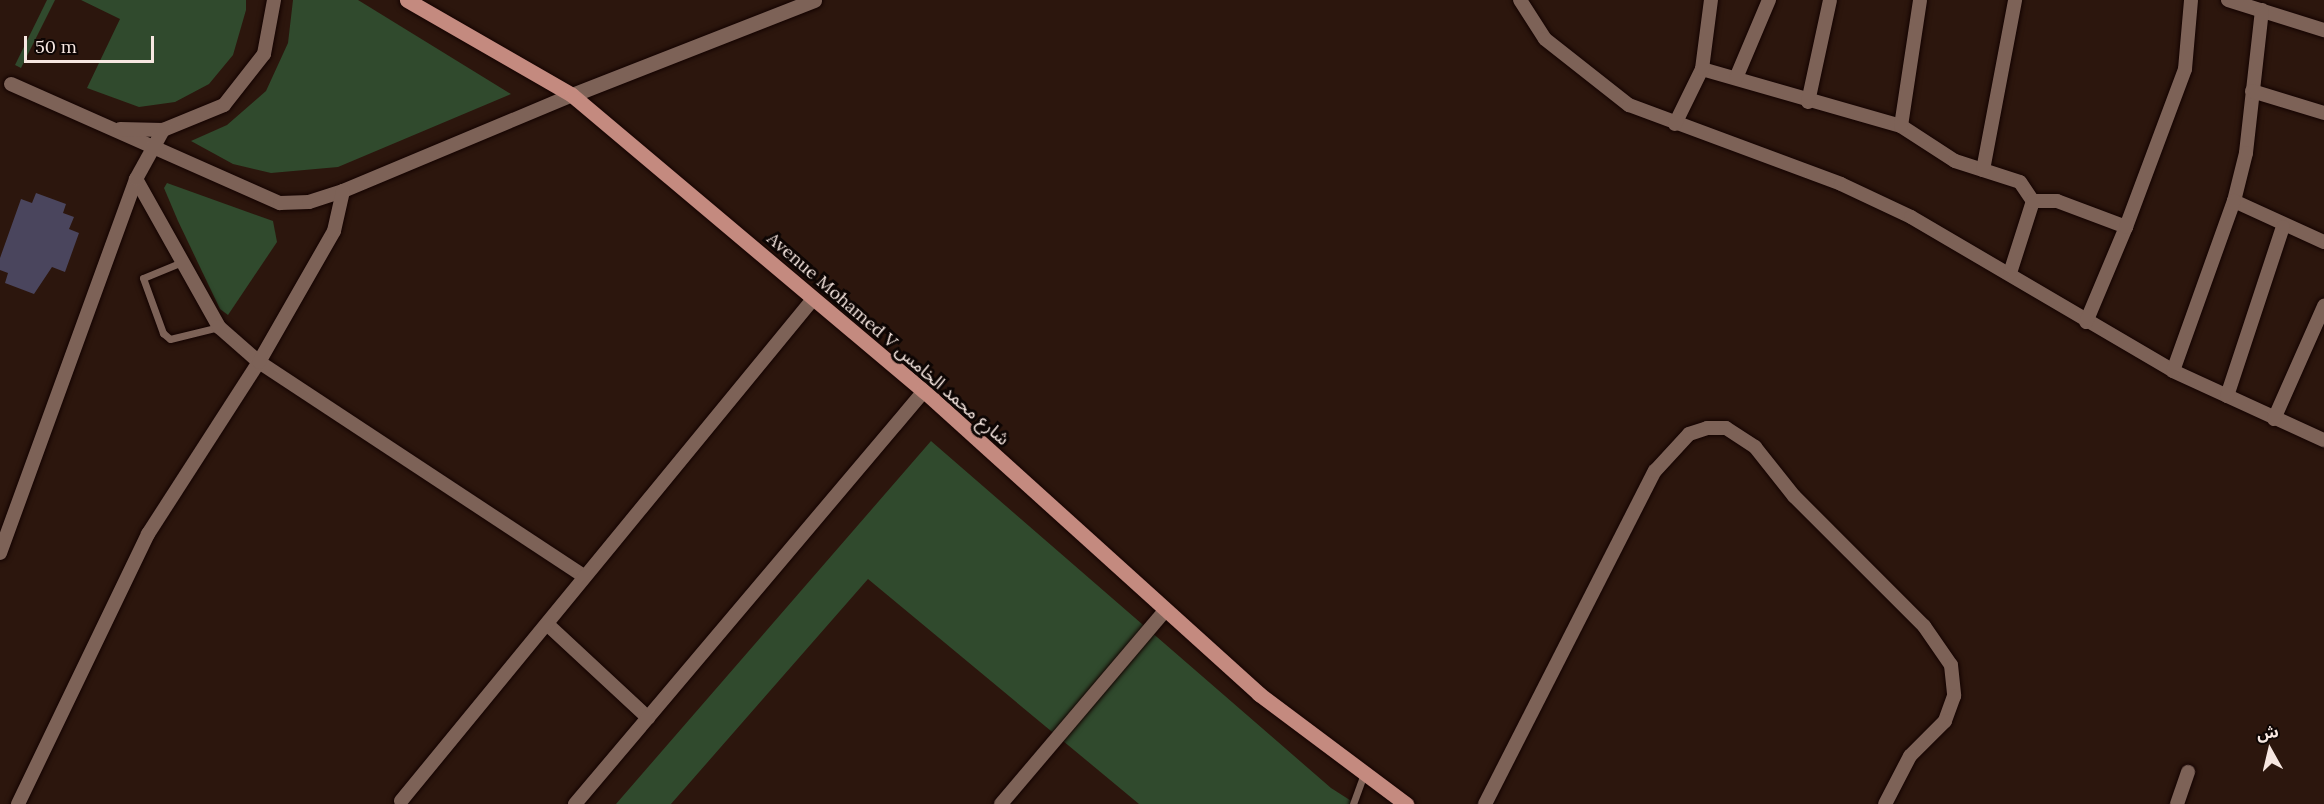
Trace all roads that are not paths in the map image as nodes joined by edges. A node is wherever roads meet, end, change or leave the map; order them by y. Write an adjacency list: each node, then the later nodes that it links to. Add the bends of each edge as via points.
1 (274, 0): 24 (street, via 264,54 240,90 206,117)
2 (407, 0): 18 (main road, Avenue Mohamed V شارع محمد الخامس)
3 (814, 0): 18 (main road)
4 (1520, 0): 22 (street, via 1545,39 1592,80)
5 (1711, 0): 14 (street)
6 (1769, 0): 15 (street)
7 (1830, 0): 19 (street)
8 (1920, 0): 23 (street)
9 (2015, 0): 26 (street)
10 (2191, 0): 31 (street, via 2185,69)
11 (2228, 0): 12 (street)
12 (2262, 10): 13 (street); 17 (street)
13 (2324, 30)
14 (1702, 69): 15 (street); 22 (street)
15 (1736, 78): 19 (street)
16 (11, 84): 21 (street)
17 (2252, 91): 20 (street); 30 (street)
18 (572, 95): 28 (street); 36 (main road, Avenue Mohamed V شارع محمد الخامس)
19 (1808, 102): 23 (street)
20 (2324, 113)
21 (94, 122): 24 (street); 25 (street)
22 (1675, 124): 35 (street, via 1841,184)
23 (1901, 126): 26 (street, via 1938,152)
24 (163, 130): 25 (street)
25 (150, 147): 27 (street); 28 (street, via 280,203 309,202)
26 (1983, 170): 29 (street, via 2020,182)
27 (136, 179): 34 (street); 46 (street)
28 (343, 191): 40 (street, via 334,231)
29 (2033, 201): 31 (street, via 2057,201); 35 (street)
30 (2234, 201): 32 (street); 41 (street)
31 (2126, 227): 38 (street)
32 (2283, 228): 33 (street); 43 (street)
33 (2324, 242)
34 (182, 262): 39 (street); 39 (lane, via 143,278 163,333 170,339)
35 (2010, 273): 38 (street)
36 (813, 299): 42 (main road, Avenue Mohamed V شارع محمد الخامس); 47 (street)
37 (2324, 306): 44 (street)
38 (2086, 322): 41 (street)
39 (219, 327): 40 (street)
40 (259, 362): 47 (street); 54 (street, via 148,534)
41 (2173, 370): 43 (street)
42 (924, 391): 48 (main road, Avenue Mohamed V شارع محمد الخامس); 50 (street)
43 (2227, 396): 44 (street)
44 (2274, 419): 45 (street)
45 (2324, 440)
46 (0, 552)
47 (584, 576): 49 (street)
48 (1164, 612): 52 (main road, Avenue Mohamed V شارع محمد الخامس); 56 (street)
49 (547, 624): 50 (street); 53 (street)
50 (648, 718): 55 (street)
51 (2188, 772): 61 (street)
52 (1363, 776): 57 (lane); 58 (main road, Avenue Mohamed V شارع محمد الخامس)
53 (401, 801)
54 (18, 804)
55 (575, 804)
56 (1001, 804)
57 (1353, 804)
58 (1406, 804)
59 (1485, 804): 60 (street, via 1655,471 1689,434 1707,428 1726,429 1755,447 1794,496 1924,626 1951,664 1954,696 1945,721 1910,756)
60 (1885, 804)
61 (2177, 804)

